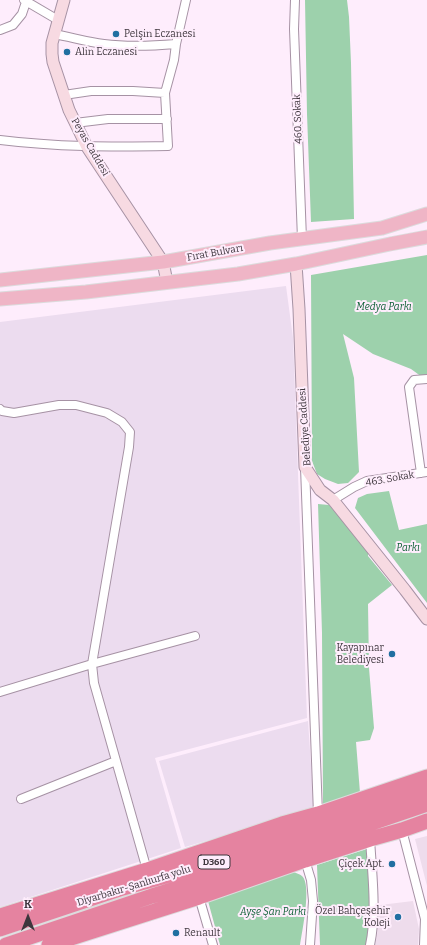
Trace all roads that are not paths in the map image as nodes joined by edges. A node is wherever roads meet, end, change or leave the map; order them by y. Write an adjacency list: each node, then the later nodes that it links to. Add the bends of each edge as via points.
1 (64, 0): 5 (street, Peyas Caddesi)
2 (186, 0): 8 (street)
3 (295, 0): 17 (street, 460. Sokak)
4 (25, 1): 5 (street); 6 (street, via 22,14 13,25)
5 (58, 20): 7 (street, Peyas Caddesi)
6 (0, 30)
7 (54, 34): 8 (street, via 118,45); 10 (street, Peyas Caddesi, via 53,62)
8 (176, 44): 9 (street)
9 (165, 93): 10 (street, via 91,91); 11 (street)
10 (64, 95): 12 (street, Peyas Caddesi)
11 (167, 120): 12 (street, via 108,119); 14 (street, via 168,146)
12 (75, 123): 14 (street, Peyas Caddesi)
13 (0, 140): 14 (street)
14 (87, 147): 18 (street, Peyas Caddesi)
15 (427, 214): 17 (main road, Fırat Bulvarı, via 382,228)
16 (427, 237): 19 (main road)
17 (302, 239): 18 (main road, Fırat Bulvarı)
18 (163, 262): 20 (main road, Fırat Bulvarı); 21 (street, Peyas Caddesi)
19 (296, 264): 21 (main road); 25 (street, Belediye Caddesi)
20 (0, 280)
21 (167, 282): 22 (main road)
22 (0, 299)
23 (427, 379): 26 (street, via 414,380 409,387)
24 (1, 410): 30 (street, via 14,413 59,405 76,405 107,413 122,422 130,432)
25 (305, 467): 27 (street, Belediye Caddesi, via 320,490); 37 (street)
26 (424, 473): 27 (street, 463. Sokak, via 368,481)
27 (333, 500): 28 (street, Belediye Caddesi)
28 (427, 619)
29 (195, 636): 30 (street)
30 (92, 664): 31 (street); 32 (street, via 94,683)
31 (0, 692)
32 (116, 761): 35 (street); 45 (street)
33 (427, 777): 37 (highway)
34 (427, 789): 44 (highway, Diyarbakır-Şanlıurfa yolu / D360)
35 (21, 799)
36 (427, 804): 42 (highway, Diyarbakır-Şanlıurfa yolu / D360)
37 (318, 814): 41 (highway)
38 (427, 821): 39 (highway)
39 (402, 830): 40 (highway); 55 (street, via 425,919)
40 (370, 839): 43 (highway); 54 (street, via 373,897)
41 (222, 845): 44 (highway); 45 (highway)
42 (267, 860): 46 (highway); 50 (highway, Diyarbakır-Şanlıurfa yolu / D360)
43 (305, 860): 46 (highway); 53 (street, via 314,901)
44 (208, 864): 49 (highway, Diyarbakır-Şanlıurfa yolu / D360, via 123,888)
45 (147, 870): 48 (highway)
46 (232, 885): 47 (highway)
47 (199, 897): 51 (highway); 52 (street)
48 (0, 916)
49 (0, 929)
50 (6, 945)
51 (49, 945)
52 (213, 945)
53 (310, 945)
54 (370, 945)
55 (424, 945)

